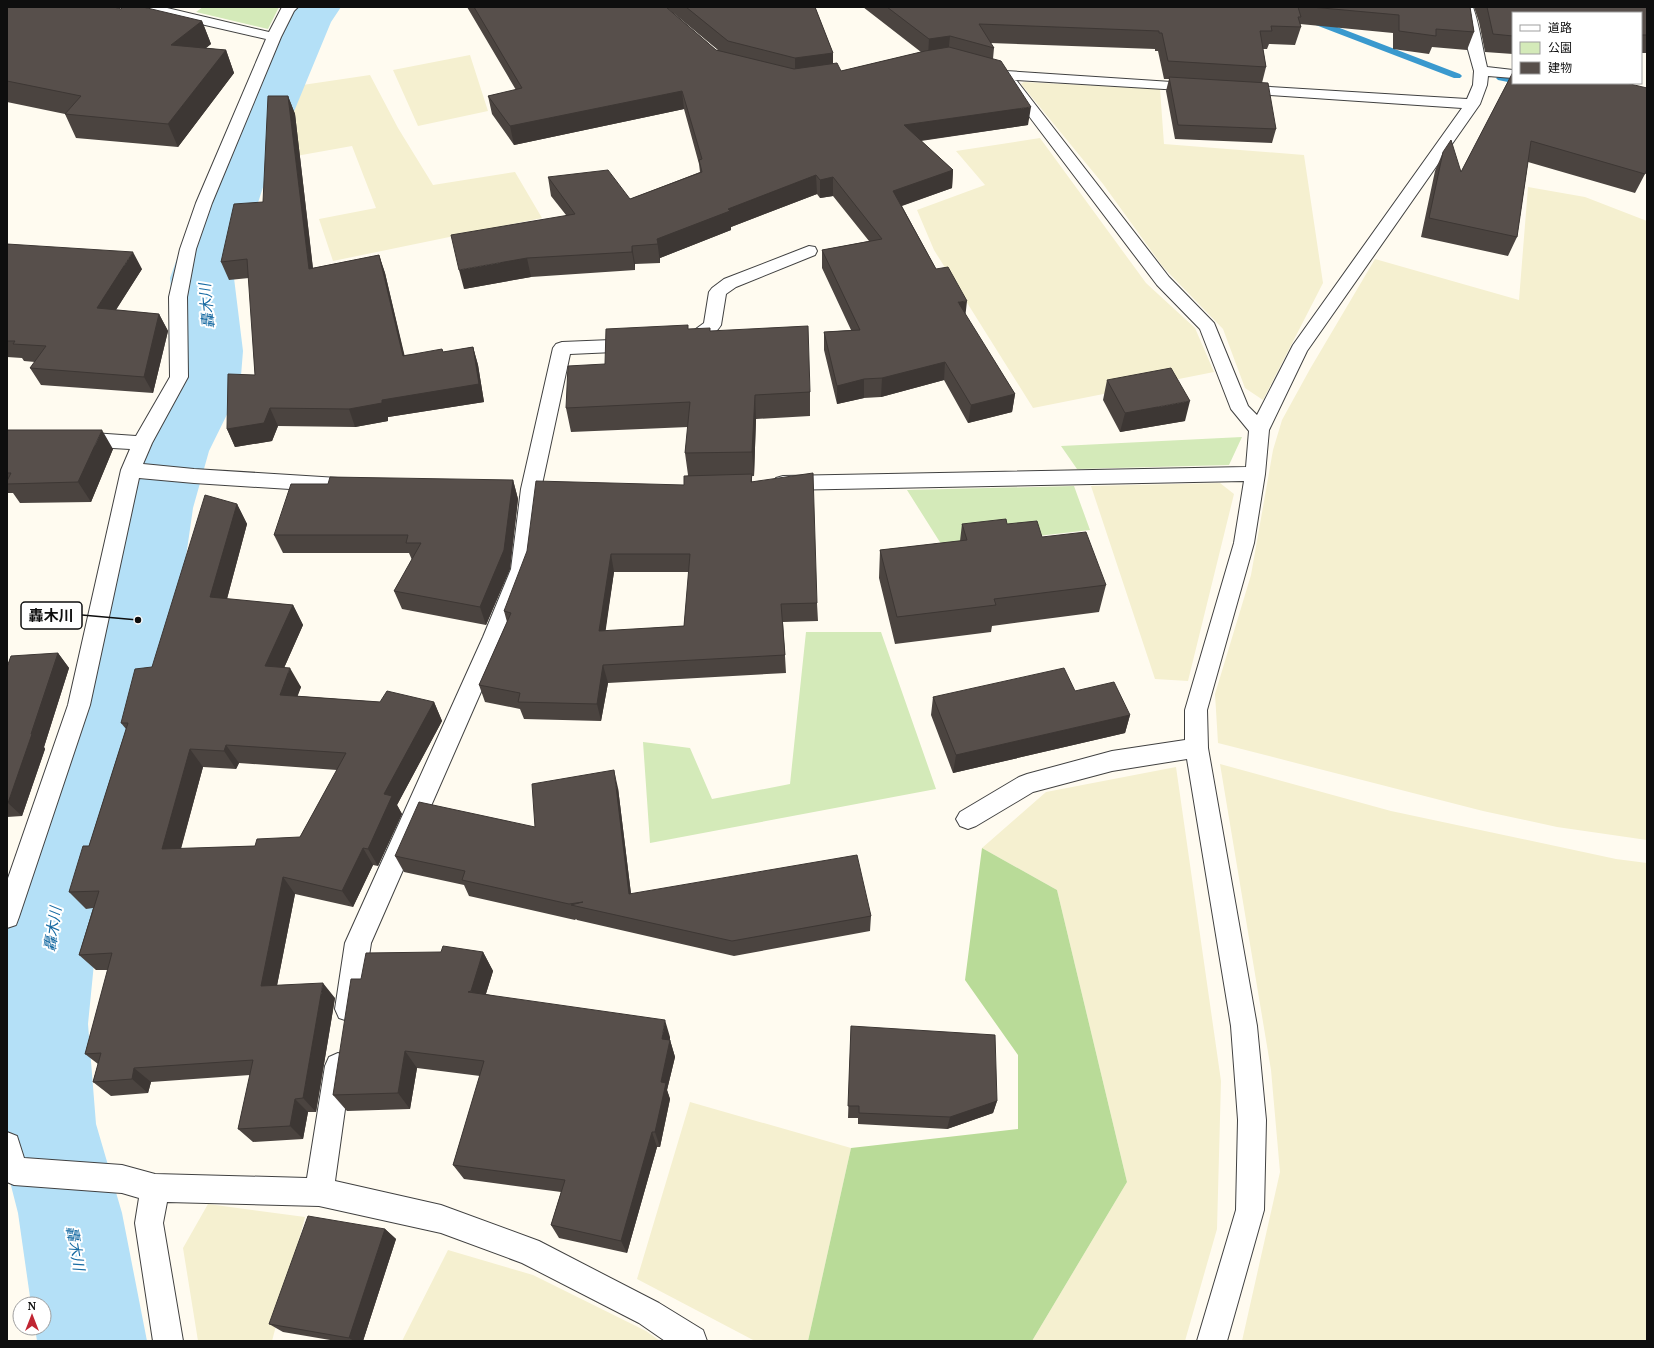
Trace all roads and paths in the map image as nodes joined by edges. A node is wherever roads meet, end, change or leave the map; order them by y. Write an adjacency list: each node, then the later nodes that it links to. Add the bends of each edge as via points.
1 (145, 7): 4 (street)
2 (289, 7): 4 (street)
3 (1466, 7): 6 (street)
4 (274, 37): 15 (street, via 204,203 188,249 178,297 179,377)
5 (969, 65): 8 (street)
6 (1481, 71): 7 (street); 11 (street, via 1480,85)
7 (1512, 74)
8 (1005, 75): 9 (street); 13 (street, via 1163,281 1208,327 1240,408)
9 (1211, 88)
10 (1226, 89): 11 (street)
11 (1472, 104): 13 (street, via 1299,349)
12 (809, 251): 25 (street, via 730,283 718,292 712,325 690,342 562,348 531,489 522,569 358,943)
13 (1259, 430): 17 (street)
14 (63, 438): 15 (street)
15 (142, 443): 16 (street)
16 (131, 470): 19 (street); 22 (street, via 79,705)
17 (1255, 474): 18 (street); 20 (street, via 1244,543 1196,710)
18 (768, 484)
19 (374, 486)
20 (1197, 748): 21 (street, via 1112,761 1027,784); 28 (street, via 1244,1026 1252,1120 1250,1210)
21 (968, 819)
22 (7, 917)
23 (10, 1158): 24 (street, via 122,1179)
24 (155, 1188): 25 (street); 26 (street, via 149,1223)
25 (319, 1192): 27 (street, via 441,1219 529,1251 649,1313)
26 (168, 1341)
27 (692, 1341)
28 (1212, 1341)

